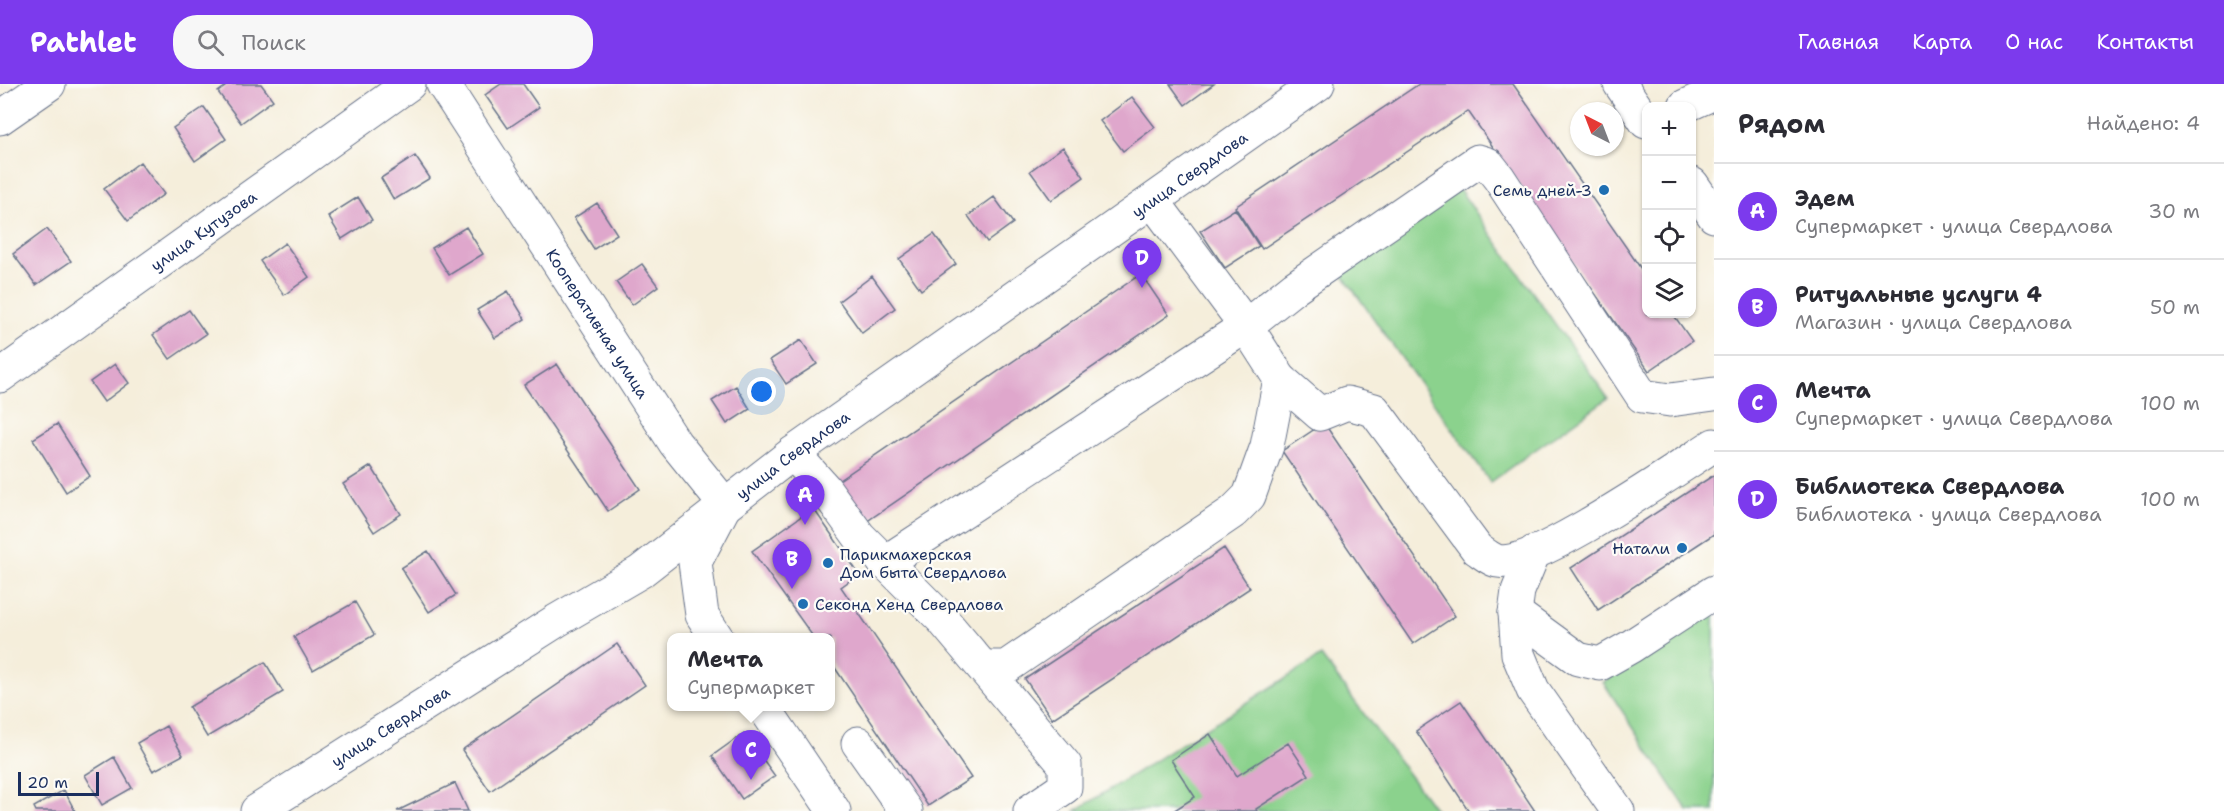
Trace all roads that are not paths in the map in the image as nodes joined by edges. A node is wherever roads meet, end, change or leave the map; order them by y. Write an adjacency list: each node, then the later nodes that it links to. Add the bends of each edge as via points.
1 (49, 84): 9 (street)
2 (409, 84): 14 (street, улица Кутузова)
3 (443, 84): 19 (street, Кооперативная улица, via 675,443)
4 (1318, 84): 11 (street, улица Свердлова)
5 (1620, 84): 8 (street)
6 (1714, 93): 7 (street)
7 (1694, 102)
8 (1642, 115)
9 (0, 118)
10 (1696, 190): 12 (street)
11 (1153, 201): 13 (street); 18 (street, улица Свердлова)
12 (1714, 216)
13 (1246, 326): 15 (street); 16 (street, via 1295,286 1478,161 1488,164 1499,178 1642,396 1670,400); 21 (street)
14 (0, 376)
15 (1280, 379): 20 (street, via 1320,414 1347,403 1374,410 1477,549 1497,561); 25 (street, via 1267,446 1250,496 1233,512 1006,667)
16 (1714, 394)
17 (1714, 445): 20 (street, via 1555,544)
18 (793, 453): 19 (street, улица Свердлова); 21 (street)
19 (724, 505): 24 (street, via 695,562 702,615); 28 (street, улица Свердлова, via 640,572)
20 (1534, 552): 23 (street, via 1518,591)
21 (884, 563): 25 (street, via 942,619)
22 (1714, 592): 23 (street, via 1600,664 1578,659)
23 (1515, 613): 32 (street, via 1518,654 1533,690)
24 (714, 633)
25 (983, 667): 31 (street, via 1065,765 1065,787)
26 (766, 711): 29 (street)
27 (858, 742): 30 (street)
28 (257, 811)
29 (834, 811)
30 (906, 811)
31 (1030, 811)
32 (1618, 811)

